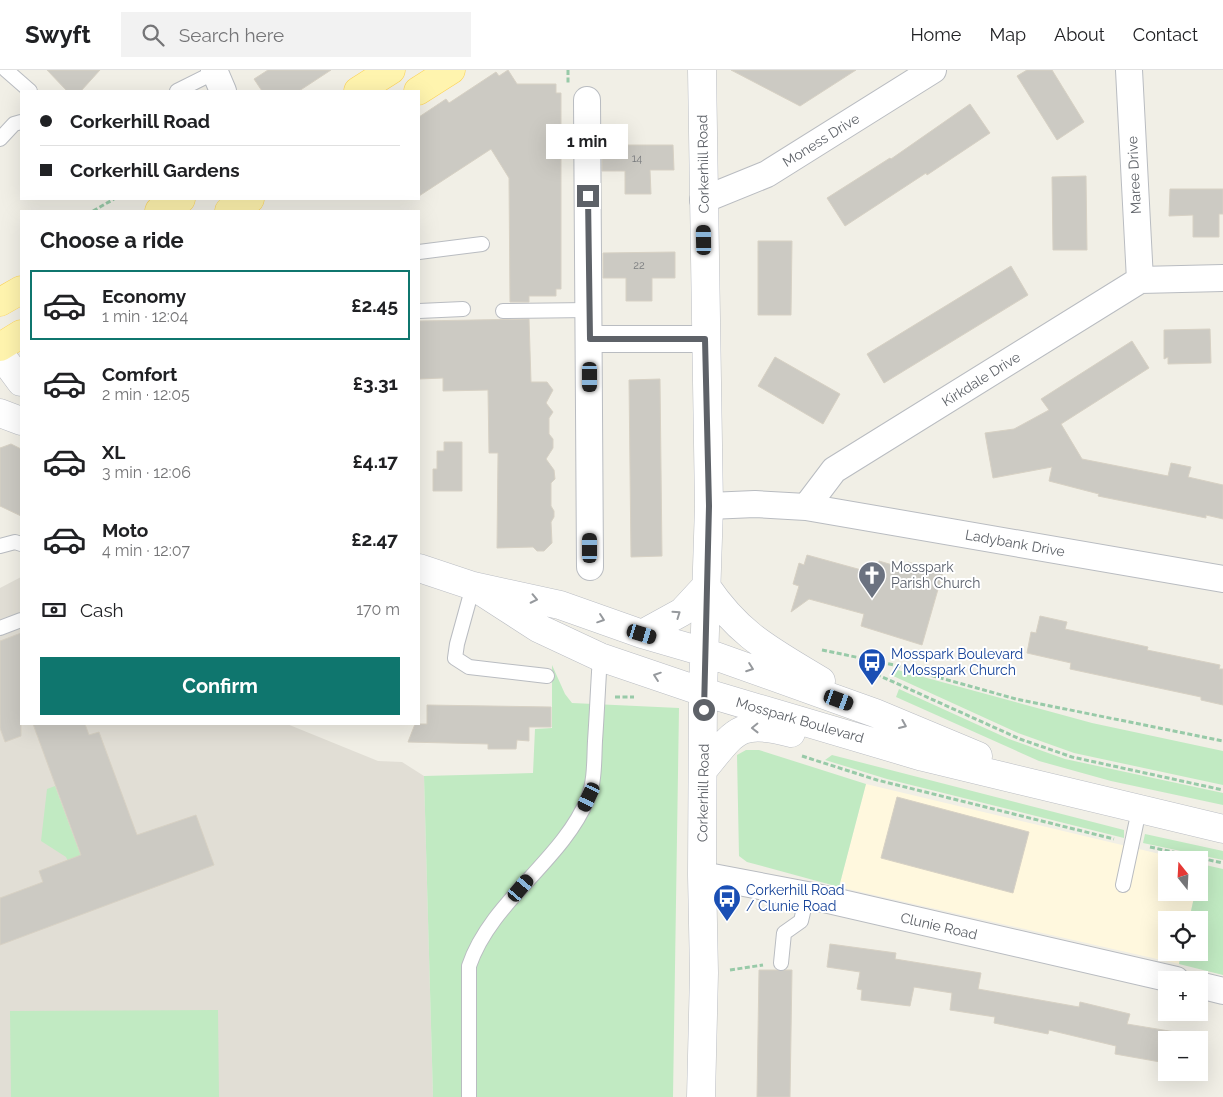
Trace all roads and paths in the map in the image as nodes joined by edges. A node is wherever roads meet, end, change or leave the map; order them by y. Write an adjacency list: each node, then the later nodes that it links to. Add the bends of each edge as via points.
1 (6, 70): 8 (lane)
2 (391, 70): 10 (main road)
3 (451, 70): 11 (main road)
4 (702, 70): 18 (street, Corkerhill Road)
5 (933, 70): 18 (street, Moness Drive, via 768,174)
6 (1129, 70): 25 (street, Maree Drive)
7 (217, 78): 9 (lane)
8 (29, 90)
9 (180, 90)
10 (360, 90)
11 (420, 90)
12 (587, 100): 29 (street)
13 (20, 122): 14 (lane, via 14,124)
14 (0, 139)
15 (112, 200): 19 (path)
16 (179, 200): 20 (main road)
17 (248, 200): 21 (main road)
18 (703, 200): 34 (street, Corkerhill Road)
19 (95, 210)
20 (161, 210)
21 (231, 210)
22 (482, 244): 23 (lane)
23 (420, 252)
24 (1223, 278): 25 (street)
25 (1140, 280): 41 (street, Kirkdale Drive, via 834,470)
26 (20, 291): 27 (main road)
27 (0, 302)
28 (463, 309): 31 (lane)
29 (589, 310): 30 (lane); 33 (street)
30 (503, 311)
31 (420, 312)
32 (20, 335): 35 (main road)
33 (590, 339): 34 (street); 44 (street)
34 (705, 339): 40 (street, Corkerhill Road)
35 (0, 347)
36 (0, 354): 37 (street)
37 (20, 381)
38 (0, 413): 39 (street)
39 (20, 421)
40 (709, 506): 41 (street); 48 (street, Corkerhill Road)
41 (806, 507): 46 (street, Ladybank Drive)
42 (20, 544): 43 (lane)
43 (0, 546)
44 (590, 567)
45 (420, 568): 47 (street, Mosspark Boulevard)
46 (1223, 579)
47 (473, 586): 51 (street, Mosspark Boulevard, one-way to 51, via 560,605); 54 (street, Mosspark Boulevard, via 538,628); 56 (lane, via 455,658 469,667)
48 (706, 586): 51 (street, one-way to 48, via 682,612); 53 (street, Corkerhill Road); 58 (street, via 724,611 750,637)
49 (20, 620): 50 (lane)
50 (0, 628)
51 (642, 634): 53 (street, Mosspark Boulevard)
52 (814, 647): 55 (path)
53 (704, 652): 57 (street, Corkerhill Road); 58 (street, Mosspark Boulevard, one-way to 58)
54 (600, 657): 57 (street, Mosspark Boulevard, one-way to 54); 77 (lane, via 589,797 571,828 475,948 470,966)
55 (870, 660): 59 (path, via 1016,699); 64 (path, via 878,675 1020,738 1072,757)
56 (547, 676)
57 (703, 692): 61 (street, Mosspark Boulevard); 62 (street, Corkerhill Road)
58 (875, 713): 63 (street, Mosspark Boulevard, one-way to 63)
59 (1223, 741)
60 (794, 754): 67 (path, via 877,780)
61 (923, 757): 62 (street, one-way to 62, via 857,750 775,728 751,726 739,730 728,740); 63 (street, Mosspark Boulevard)
62 (704, 769): 69 (street, Corkerhill Road)
63 (1056, 790): 65 (street, Mosspark Boulevard)
64 (1223, 790)
65 (1139, 810): 66 (street, Mosspark Boulevard); 67 (lane)
66 (1223, 830)
67 (1132, 843): 68 (path); 70 (lane)
68 (1223, 863)
69 (702, 875): 71 (street, Clunie Road); 73 (street, Corkerhill Road)
70 (1123, 885)
71 (806, 895): 72 (lane, via 801,921 784,933); 74 (street, Clunie Road)
72 (781, 962): 73 (path)
73 (704, 974): 78 (street, Corkerhill Road)
74 (1158, 976)
75 (1208, 987): 76 (street)
76 (1223, 991)
77 (468, 1097)
78 (701, 1097)

